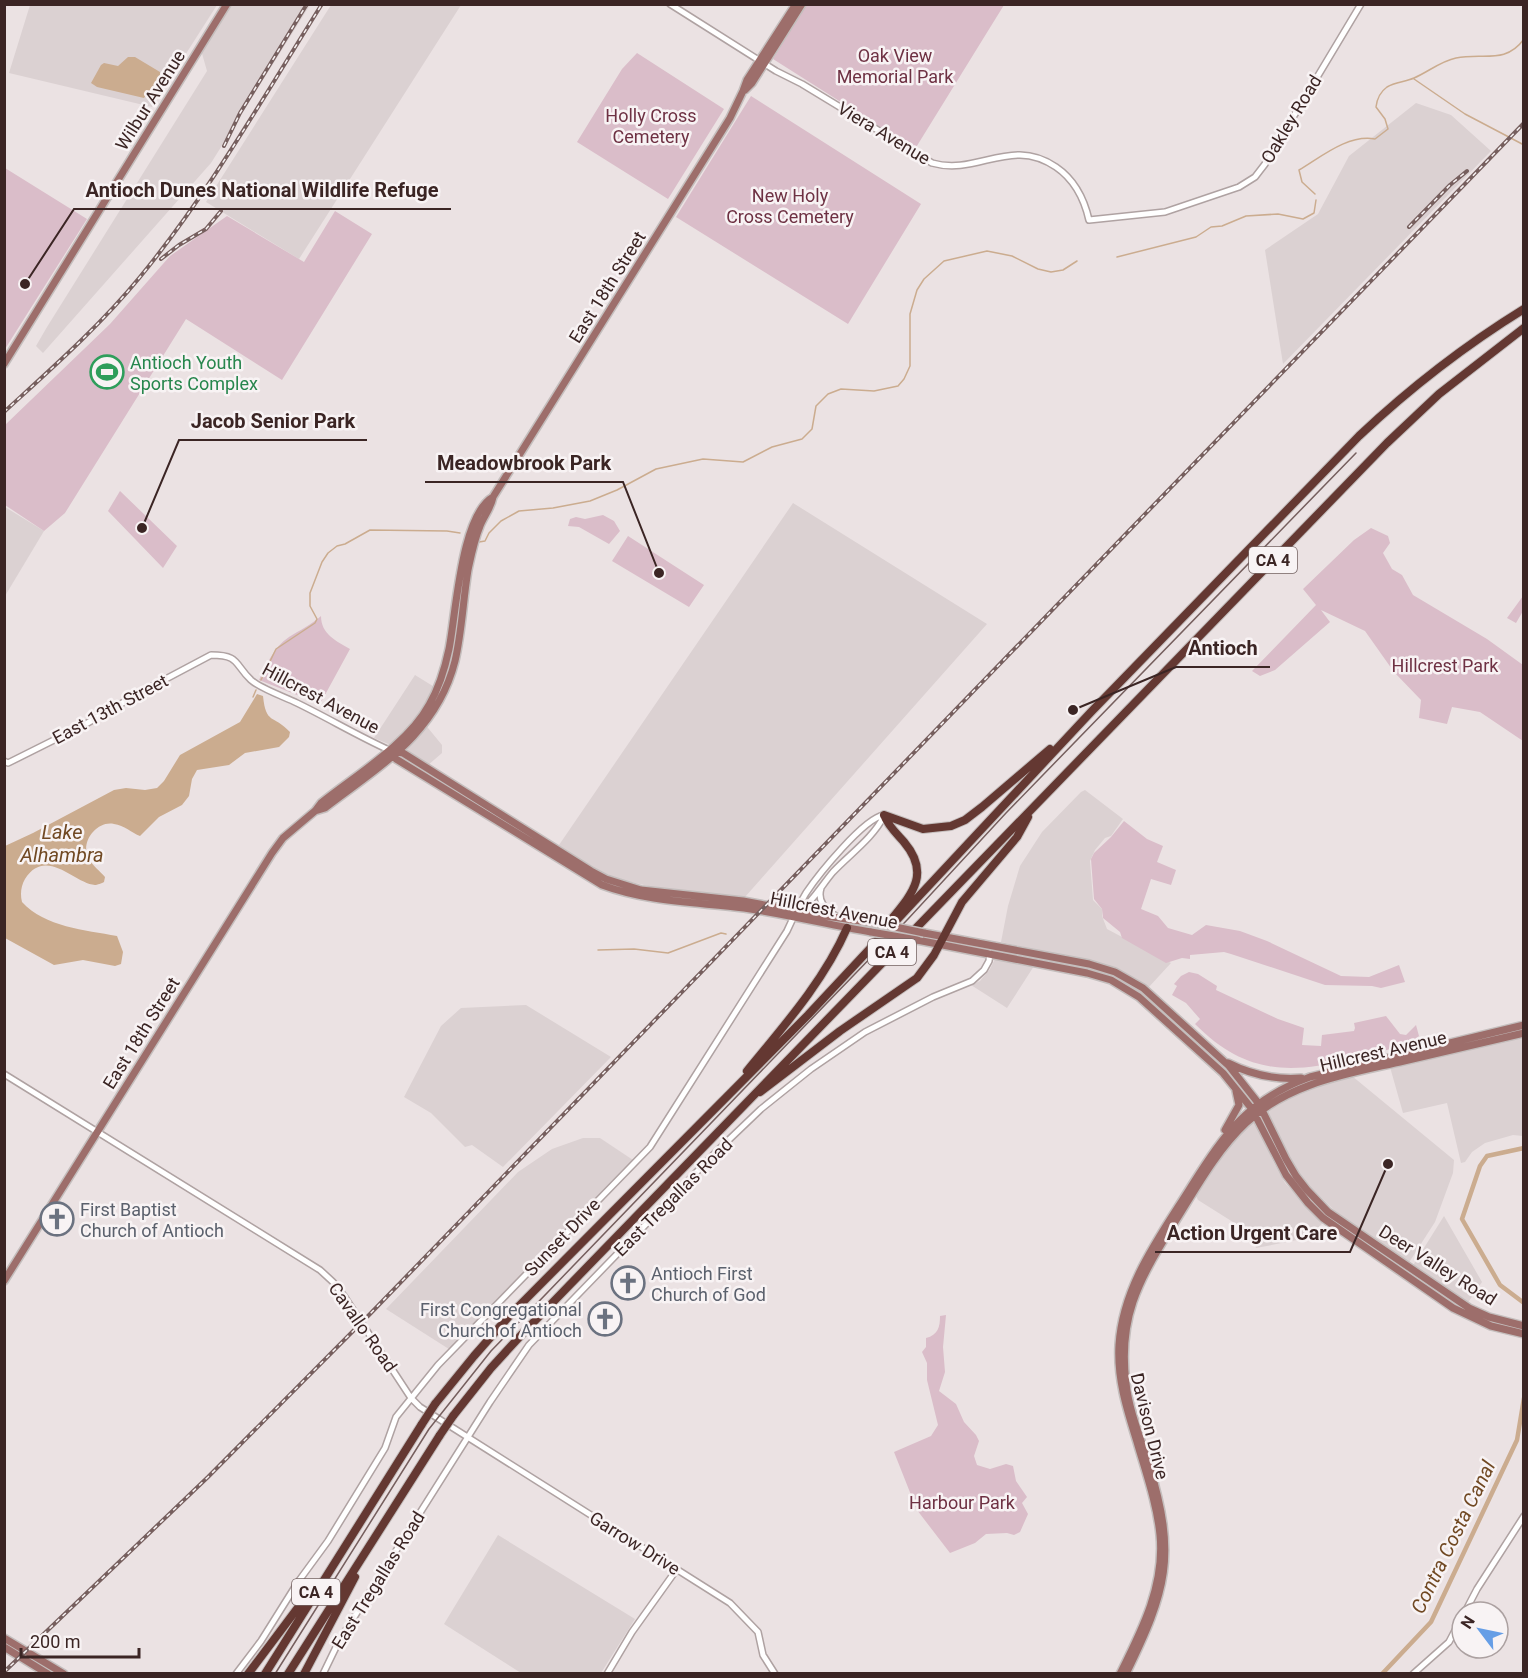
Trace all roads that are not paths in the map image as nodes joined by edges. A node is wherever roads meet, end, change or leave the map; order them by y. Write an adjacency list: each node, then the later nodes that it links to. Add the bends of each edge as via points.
1 (227, 4): 10 (main road, Wilbur Avenue)
2 (670, 4): 6 (street, Viera Avenue)
3 (796, 4): 6 (main road, East 18th Street)
4 (802, 4): 6 (main road, East 18th Street)
5 (1361, 4): 7 (street, Oakley Road, via 1254,177 1239,187 1165,212)
6 (762, 62): 7 (street, Viera Avenue, via 932,163 961,166 1021,154 1050,163 1075,184); 13 (main road, East 18th Street, via 747,80 730,118 479,514 465,548 449,649 438,686 418,722)
7 (1089, 220)
8 (1524, 309): 12 (highway, CA 4, via 1463,348 1390,406)
9 (1524, 328): 15 (highway, CA 4, via 1457,379 1394,436)
10 (4, 364)
11 (211, 655): 13 (street, Hillcrest Avenue, via 232,658 252,681); 14 (street, East 13th Street)
12 (1075, 729): 16 (highway, via 964,820 951,826 923,829); 25 (highway, CA 4)
13 (393, 752): 18 (main road, Hillcrest Avenue, via 606,879 641,890 743,900); 36 (main road, East 18th Street, via 283,838)
14 (7, 762)
15 (1035, 806): 21 (highway, via 1017,837 962,902); 32 (highway, CA 4)
16 (884, 815): 17 (street); 18 (street, via 871,820 827,865); 25 (highway, via 914,857 917,878 907,899)
17 (822, 886): 18 (street); 19 (street, via 821,902)
18 (797, 913): 19 (main road, Hillcrest Avenue); 20 (main road, Hillcrest Avenue); 41 (street, Sunset Drive, via 650,1147 438,1365)
19 (838, 917): 21 (main road, Hillcrest Avenue, bridge)
20 (847, 928): 22 (main road, Hillcrest Avenue, bridge); 34 (highway, via 837,952)
21 (945, 936): 22 (highway); 23 (main road, Hillcrest Avenue)
22 (939, 946): 24 (main road, Hillcrest Avenue); 32 (highway, via 917,978)
23 (992, 946): 24 (street, East Tregallas Road); 28 (main road, Hillcrest Avenue, via 1115,972 1150,993)
24 (990, 955): 31 (main road, Hillcrest Avenue, via 1111,980 1142,999); 42 (street, East Tregallas Road, via 984,970 972,981 866,1032 761,1109 529,1345)
25 (852, 968): 34 (highway, CA 4)
26 (1524, 1025): 30 (main road, Hillcrest Avenue)
27 (1524, 1033): 33 (main road, Hillcrest Avenue, via 1318,1082)
28 (1223, 1060): 30 (main road, via 1270,1078); 33 (main road, Hillcrest Avenue)
29 (4, 1074): 36 (street, Cavallo Road)
30 (1310, 1077): 33 (main road, Hillcrest Avenue, via 1284,1088)
31 (1232, 1083): 35 (main road, Hillcrest Avenue); 37 (main road, via 1239,1106)
32 (749, 1099): 45 (highway, CA 4, bridge, via 524,1332 453,1416)
33 (1261, 1107): 35 (main road, Hillcrest Avenue); 39 (main road, Deer Valley Road, via 1296,1176 1328,1212 1469,1308)
34 (715, 1110): 43 (highway, CA 4, bridge, via 474,1356 435,1404)
35 (1254, 1112): 37 (main road, Davison Drive); 40 (main road, Deer Valley Road, via 1286,1175 1323,1218 1453,1308 1491,1326); 62 (main road, Davison Drive, via 1214,1162 1145,1270 1125,1331 1126,1384 1163,1515 1166,1548 1157,1606)
36 (98, 1131): 38 (main road, East 18th Street); 41 (street, Cavallo Road, via 320,1270 344,1296)
37 (1220, 1141): 61 (main road, Davison Drive, via 1142,1267 1121,1329 1121,1388 1156,1508 1161,1546 1152,1604)
38 (4, 1281)
39 (1524, 1326)
40 (1524, 1334)
41 (411, 1398): 42 (street, Cavallo Road); 53 (street, Sunset Drive, via 328,1541)
42 (467, 1438): 46 (street, Garrow Drive); 58 (street, East Tregallas Road, via 344,1632)
43 (366, 1510): 54 (highway); 55 (highway, CA 4)
44 (1524, 1516): 47 (street)
45 (383, 1522): 56 (highway, CA 4); 57 (highway)
46 (677, 1569): 59 (street); 60 (street, Garrow Drive, via 744,1616 758,1632 764,1655)
47 (1471, 1600)
48 (4, 1638): 52 (main road)
49 (1450, 1640): 63 (street)
50 (4, 1647): 51 (main road)
51 (48, 1674)
52 (64, 1674)
53 (236, 1674)
54 (248, 1674)
55 (265, 1674)
56 (288, 1674)
57 (304, 1674)
58 (323, 1674)
59 (607, 1674)
60 (775, 1674)
61 (1120, 1674)
62 (1126, 1674)
63 (1413, 1674)

